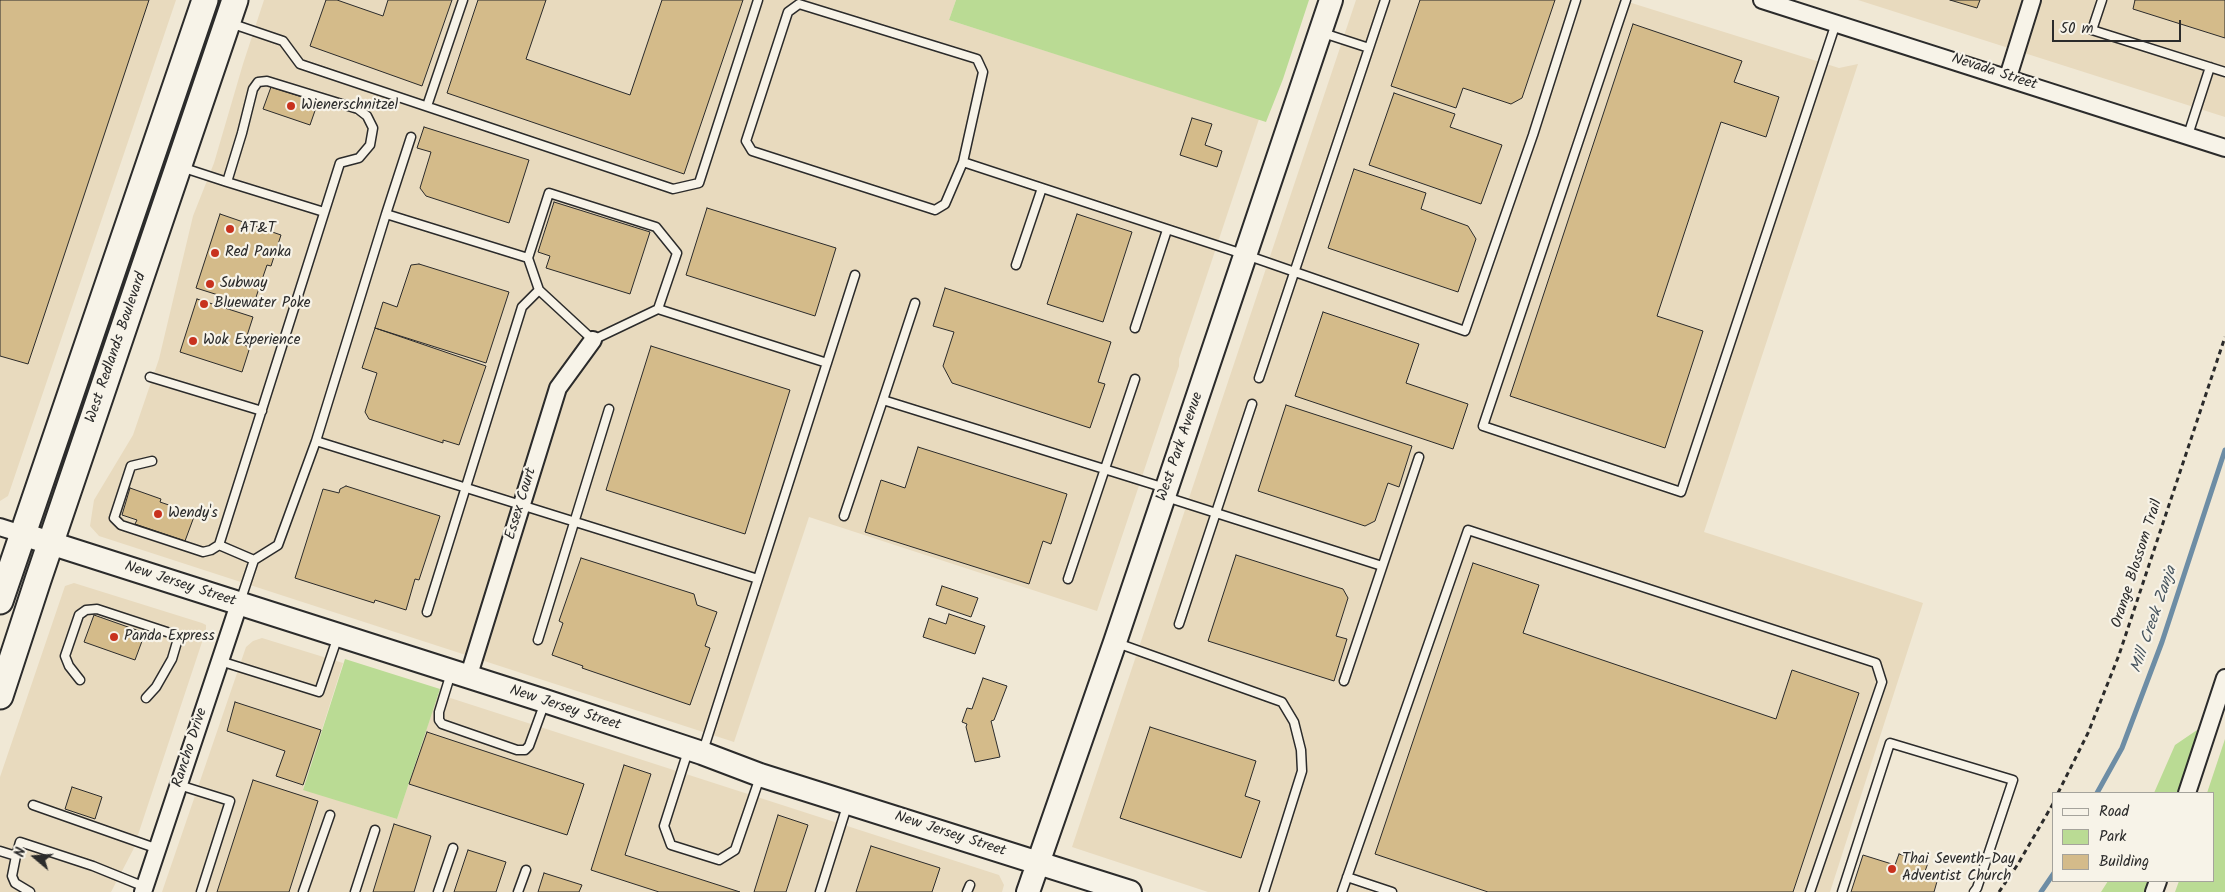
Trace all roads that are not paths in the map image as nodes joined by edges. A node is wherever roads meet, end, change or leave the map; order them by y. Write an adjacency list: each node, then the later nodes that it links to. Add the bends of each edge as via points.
1 (205, 0): 57 (main road, West Redlands Boulevard)
2 (463, 0): 18 (lane)
3 (758, 0): 18 (lane, via 699,183 673,189)
4 (1331, 0): 13 (street, West Park Avenue)
5 (1385, 0): 14 (lane)
6 (1576, 0): 32 (lane, via 1465,332)
7 (1626, 0): 12 (lane, via 1483,426 1681,492)
8 (1762, 0): 12 (street, Nevada Street)
9 (2032, 0): 17 (street)
10 (2102, 0): 15 (lane, via 2092,30)
11 (232, 11): 18 (lane, via 283,41 300,64); 23 (main road, West Redlands Boulevard)
12 (1836, 23): 17 (street, Nevada Street)
13 (1321, 32): 14 (lane); 29 (street, West Park Avenue)
14 (1369, 48): 32 (lane)
15 (2210, 67): 16 (lane); 19 (lane)
16 (2225, 72)
17 (2008, 77): 19 (street, Nevada Street)
18 (427, 106)
19 (2188, 135): 21 (street, Nevada Street)
20 (411, 137): 27 (lane)
21 (2225, 148)
22 (963, 162): 22 (lane, via 945,204 935,210 752,151 746,141 788,12 799,4 976,59 983,72); 25 (lane)
23 (178, 166): 24 (lane); 58 (main road, West Redlands Boulevard)
24 (227, 182): 26 (lane); 26 (lane, via 253,89 258,82 267,81 358,109 367,116 373,128 370,146 359,158 340,163)
25 (1042, 188): 28 (lane); 31 (lane)
26 (324, 212): 46 (lane)
27 (386, 214): 30 (lane); 47 (lane)
28 (1167, 230): 29 (lane); 37 (lane)
29 (1246, 255): 32 (lane); 52 (street, West Park Avenue)
30 (528, 258): 34 (lane); 36 (lane, via 549,193 656,227 676,253)
31 (1016, 265)
32 (1294, 272): 41 (lane)
33 (855, 275): 39 (lane)
34 (539, 290): 38 (lane); 51 (lane, via 522,308)
35 (915, 303): 43 (lane)
36 (658, 309): 38 (lane); 39 (lane)
37 (1135, 328)
38 (593, 340): 53 (street, Essex Court, via 558,388)
39 (826, 363): 62 (lane)
40 (150, 377): 46 (lane)
41 (1259, 378)
42 (1135, 379): 50 (lane)
43 (883, 400): 50 (lane); 55 (lane)
44 (1252, 404): 54 (lane)
45 (609, 408): 56 (lane)
46 (262, 412): 59 (lane)
47 (316, 441): 51 (lane); 60 (lane, via 278,545)
48 (1419, 457): 61 (lane)
49 (152, 462): 59 (lane, via 131,466 114,518 121,525 203,552)
50 (1103, 469): 52 (lane); 63 (lane)
51 (467, 488): 53 (lane); 66 (lane)
52 (1166, 492): 54 (lane); 70 (street, West Park Avenue)
53 (522, 505): 56 (lane); 72 (street, Essex Court)
54 (1216, 513): 61 (lane); 67 (lane)
55 (844, 516)
56 (575, 522): 62 (lane); 69 (lane)
57 (11, 530): 58 (street, New Jersey Street); 64 (main road, West Redlands Boulevard)
58 (50, 544): 65 (street, New Jersey Street); 76 (main road, West Redlands Boulevard)
59 (219, 545): 60 (lane)
60 (254, 560): 65 (lane)
61 (1382, 566): 75 (lane)
62 (758, 579): 79 (lane)
63 (1068, 580)
64 (0, 601)
65 (239, 604): 68 (street, New Jersey Street); 71 (street, Rancho Drive)
66 (427, 612)
67 (1179, 624)
68 (338, 636): 71 (lane, via 320,692); 72 (street, New Jersey Street)
69 (538, 640)
70 (1115, 642): 91 (street, West Park Avenue); 104 (lane, via 1282,702 1294,722 1302,771)
71 (220, 662): 81 (street, Rancho Drive)
72 (459, 675): 78 (street, New Jersey Street); 78 (lane, via 439,712 442,724 517,750 525,750 529,746)
73 (2225, 678): 82 (street)
74 (80, 680): 77 (lane, via 65,656 79,614 96,609 170,633 178,642 156,687)
75 (1344, 681)
76 (0, 696)
77 (146, 698)
78 (545, 701): 79 (street, New Jersey Street)
79 (696, 751): 80 (street, New Jersey Street); 80 (lane, via 664,826 671,845 719,860 735,850)
80 (760, 775): 83 (street, New Jersey Street)
81 (179, 785): 88 (street, Rancho Drive); 96 (lane, via 230,801)
82 (2187, 792)
83 (848, 802): 91 (street, New Jersey Street); 101 (lane)
84 (33, 805): 88 (lane)
85 (330, 815): 97 (lane)
86 (375, 830): 98 (lane)
87 (453, 848): 99 (lane)
88 (158, 849): 94 (street, Rancho Drive)
89 (0, 851): 90 (lane)
90 (16, 856): 94 (lane, via 20,842 93,866); 95 (lane, via 12,876 15,883)
91 (1036, 864): 102 (street, West Park Avenue); 103 (street, New Jersey Street)
92 (526, 870): 100 (lane)
93 (1347, 877): 105 (lane); 106 (lane); 107 (lane, via 1468,530 1876,663 1882,682)
94 (144, 889)
95 (30, 892)
96 (201, 892)
97 (303, 892)
98 (355, 892)
99 (438, 892)
100 (518, 892)
101 (820, 892)
102 (1028, 892)
103 (1130, 892)
104 (1264, 892)
105 (1342, 892)
106 (1392, 892)
107 (1810, 892)
108 (1842, 892): 109 (lane, via 1890,743 2013,780)
109 (1974, 892)

